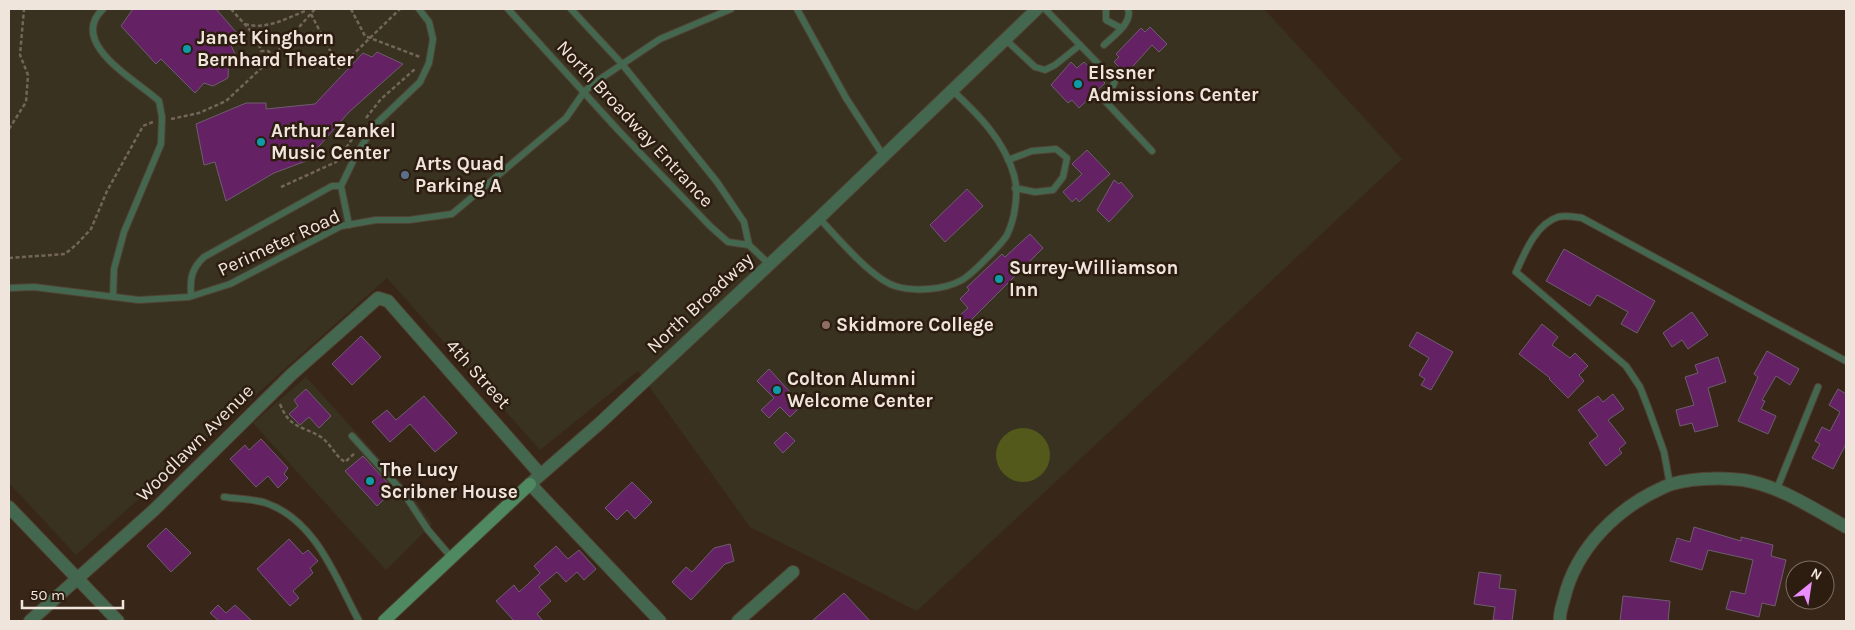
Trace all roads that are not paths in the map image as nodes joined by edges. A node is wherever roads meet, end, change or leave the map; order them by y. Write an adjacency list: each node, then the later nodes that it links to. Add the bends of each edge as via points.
1 (103, 9): 28 (lane, via 95,16 91,32 96,46 159,101 162,117 161,144 124,232 114,269)
2 (419, 9): 21 (lane, via 429,22 433,38 429,63 420,82 374,125)
3 (508, 9): 17 (lane, North Broadway Entrance)
4 (571, 9): 15 (lane, North Broadway Entrance)
5 (731, 9): 15 (lane, Perimeter Road, via 660,39)
6 (797, 9): 19 (lane, via 846,98)
7 (1038, 9): 12 (street, North Broadway)
8 (1045, 9): 13 (lane)
9 (1106, 9): 11 (lane, via 1106,20)
10 (1128, 9): 11 (lane, via 1130,18)
11 (1121, 28): 14 (lane)
12 (1005, 39): 13 (lane, via 1035,67 1045,70); 16 (street, North Broadway)
13 (1080, 45): 18 (lane, via 1115,81 1106,102)
14 (1104, 45)
15 (622, 64): 17 (lane, Perimeter Road); 25 (lane, North Broadway Entrance, via 717,182 744,222)
16 (952, 90): 19 (street, North Broadway); 20 (lane, via 973,110 1001,145)
17 (584, 92): 24 (lane, Perimeter Road, via 566,118 452,214); 25 (lane, North Broadway Entrance, via 710,226 728,242)
18 (1152, 151)
19 (884, 155): 23 (street, North Broadway)
20 (1008, 160): 22 (lane); 22 (lane, via 1032,151 1056,149 1067,158 1064,178 1052,190 1035,192)
21 (341, 186): 24 (lane); 29 (lane, via 332,186 204,257 194,266)
22 (1015, 188): 23 (lane, via 1016,203 1007,235 973,273 960,281 934,288 893,286 870,270)
23 (819, 218): 26 (street, North Broadway)
24 (349, 225): 29 (lane, Perimeter Road, via 230,284)
25 (750, 246): 26 (lane, North Broadway Entrance)
26 (770, 264): 34 (street, North Broadway)
27 (9, 288): 28 (lane, Perimeter Road)
28 (113, 296): 29 (lane, Perimeter Road, via 139,300)
29 (191, 296)
30 (388, 300): 34 (street, 4th Street); 43 (street, Woodlawn Avenue, via 378,298 274,392 154,510)
31 (1846, 362): 36 (lane, via 1582,218 1560,216 1544,224 1528,246 1516,272 1626,366 1640,387 1649,410 1664,452)
32 (1818, 387): 37 (lane)
33 (352, 436): 41 (lane, via 403,492 428,530)
34 (540, 474): 35 (street, North Broadway)
35 (530, 484): 41 (street, North Broadway); 48 (street)
36 (1670, 485): 37 (street, via 1702,479 1743,480); 50 (street, via 1618,515 1588,545 1567,586)
37 (1776, 491): 40 (street)
38 (224, 497): 46 (lane, via 266,503 295,520 330,565)
39 (9, 507): 43 (street)
40 (1846, 527)
41 (452, 557): 47 (street, North Broadway)
42 (793, 572): 49 (street)
43 (77, 580): 44 (street, Woodlawn Avenue); 45 (street)
44 (30, 621)
45 (118, 621)
46 (360, 621)
47 (384, 621)
48 (660, 621)
49 (738, 621)
50 (1560, 621)

